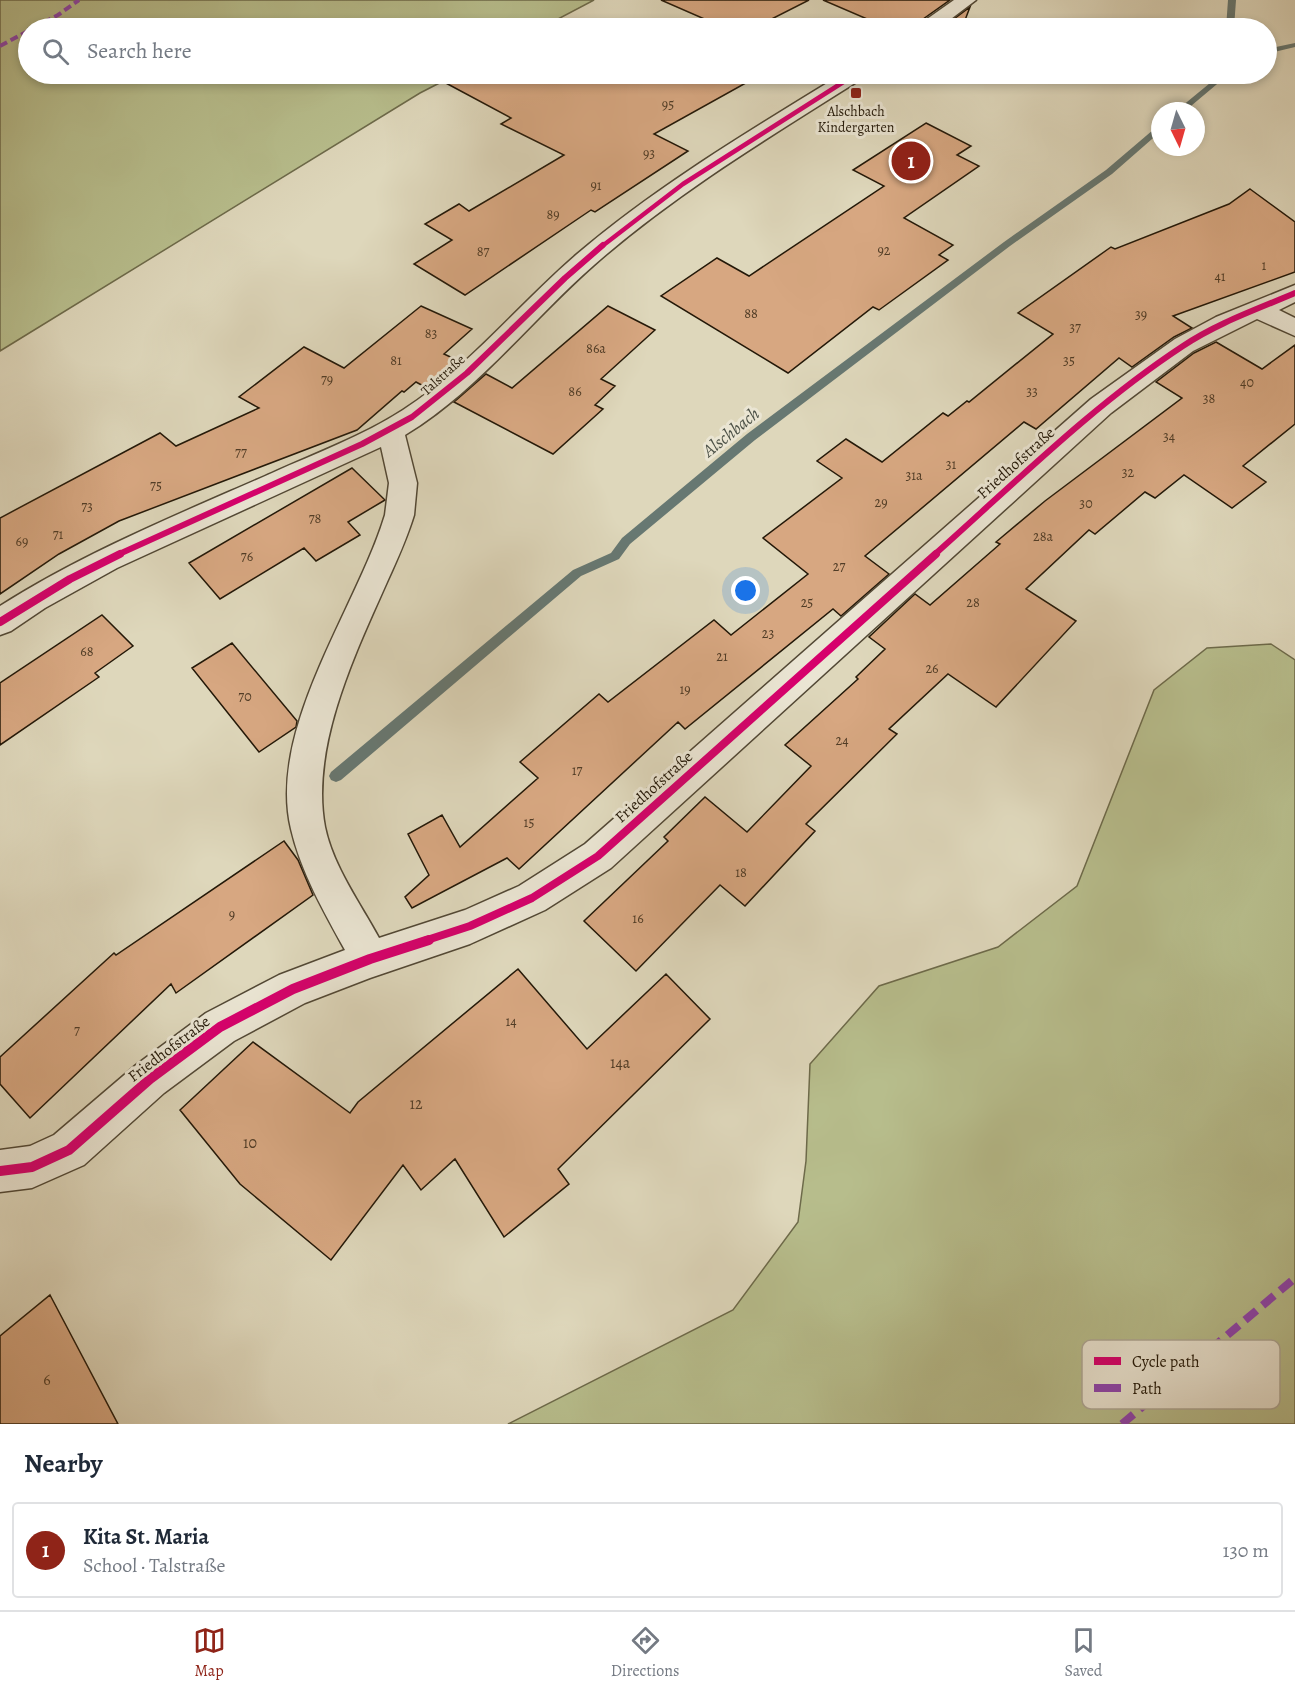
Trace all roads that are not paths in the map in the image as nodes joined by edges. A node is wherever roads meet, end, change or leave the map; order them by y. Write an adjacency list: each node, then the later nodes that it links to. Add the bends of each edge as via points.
1 (966, 0): 2 (street)
2 (941, 18)
3 (840, 84): 7 (street, Talstraße, via 645,210 426,407)
4 (1295, 293): 5 (street, Friedhofstraße)
5 (1257, 309): 6 (street); 9 (street, Friedhofstraße, via 1184,345 1101,406 598,856 532,898 480,922)
6 (1295, 328)
7 (389, 429): 8 (street, Talstraße, via 126,550 39,595); 9 (street, via 403,491 396,529 339,656 318,716 307,769 305,803 308,828 332,889)
8 (0, 622)
9 (370, 959): 10 (street, Friedhofstraße, via 293,989 220,1027 150,1079 69,1149 32,1167)
10 (0, 1171)

